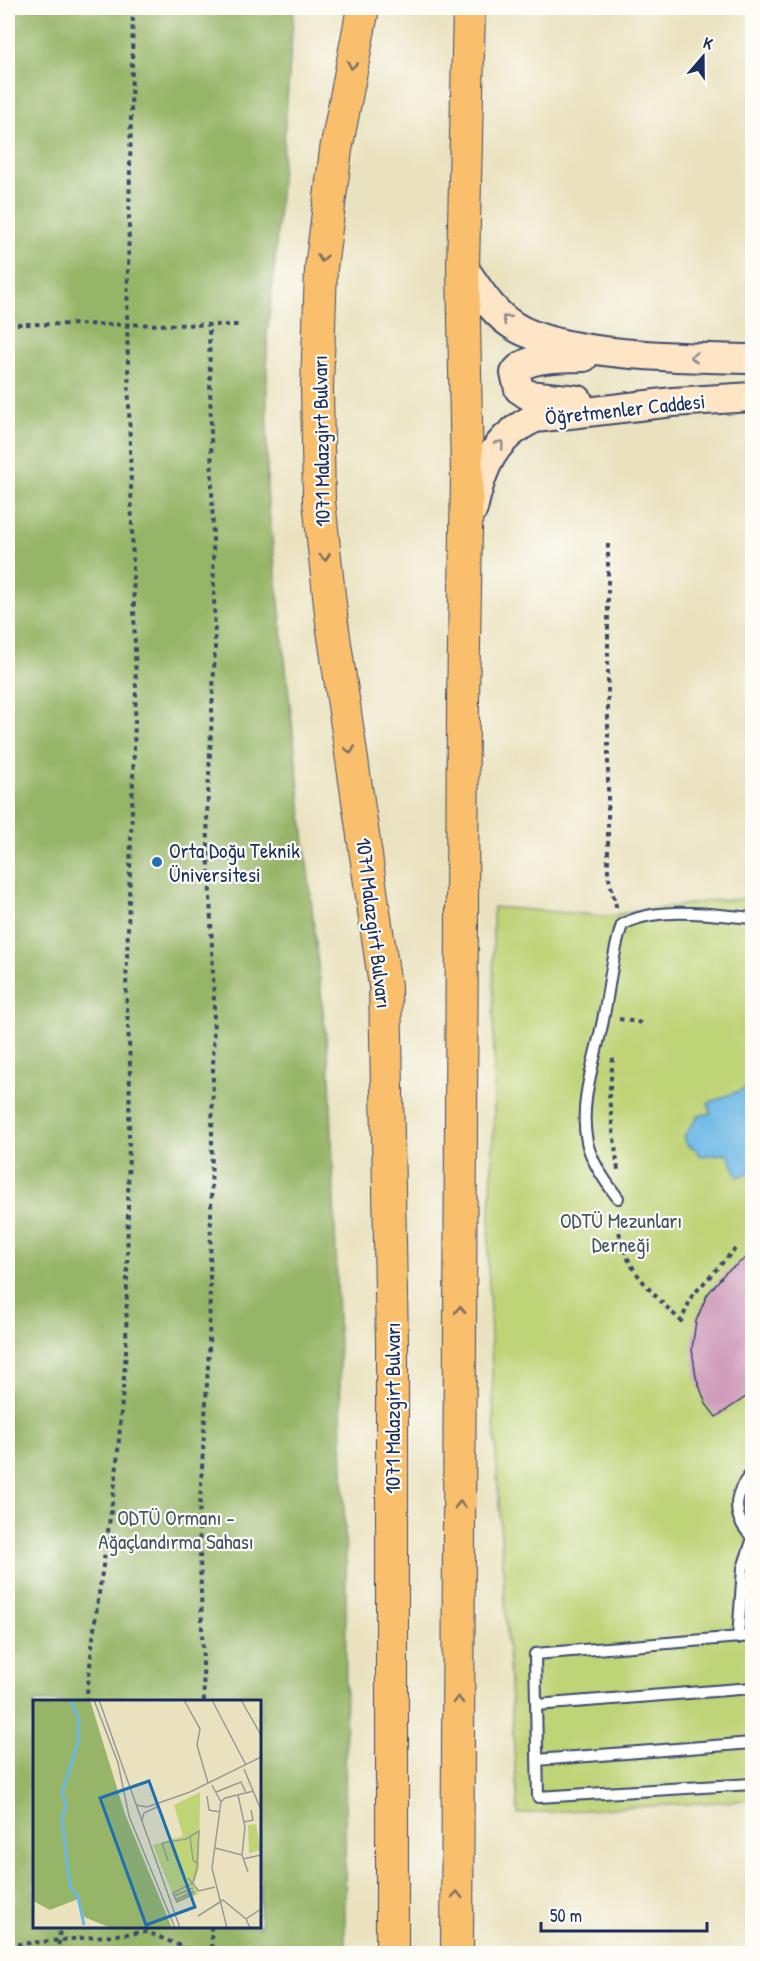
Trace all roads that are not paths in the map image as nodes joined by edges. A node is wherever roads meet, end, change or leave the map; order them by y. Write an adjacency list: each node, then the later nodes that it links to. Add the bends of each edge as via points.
1 (363, 8): 20 (main road, 1071 Malazgirt Bulvarı, one-way to 20, via 336,150 321,268 317,399 319,501 332,623 385,986 392,1342)
2 (469, 8): 3 (main road)
3 (463, 267): 4 (main road, Öğretmenler Caddesi, one-way to 3, via 544,340 514,326 493,309); 8 (main road)
4 (643, 353): 5 (main road, Öğretmenler Caddesi, one-way to 4); 7 (main road, via 532,362 519,366 515,381 528,395)
5 (753, 359)
6 (753, 397): 7 (main road, Öğretmenler Caddesi)
7 (646, 405): 8 (main road, Öğretmenler Caddesi, one-way to 7, via 480,478 499,444 516,427 559,413)
8 (466, 538): 21 (main road, one-way to 8)
9 (753, 918): 10 (lane, via 693,913 634,917 622,925 612,954 586,1104 587,1143)
10 (618, 1198)
11 (753, 1473): 12 (lane, via 743,1483 736,1505 742,1527)
12 (753, 1539): 14 (lane, via 744,1568)
13 (753, 1636): 14 (lane)
14 (738, 1638): 16 (lane, via 535,1654)
15 (753, 1688): 16 (lane)
16 (536, 1705): 18 (lane)
17 (753, 1743): 18 (lane)
18 (537, 1760): 19 (lane, via 538,1797)
19 (753, 1784)
20 (392, 1953)
21 (457, 1953)

